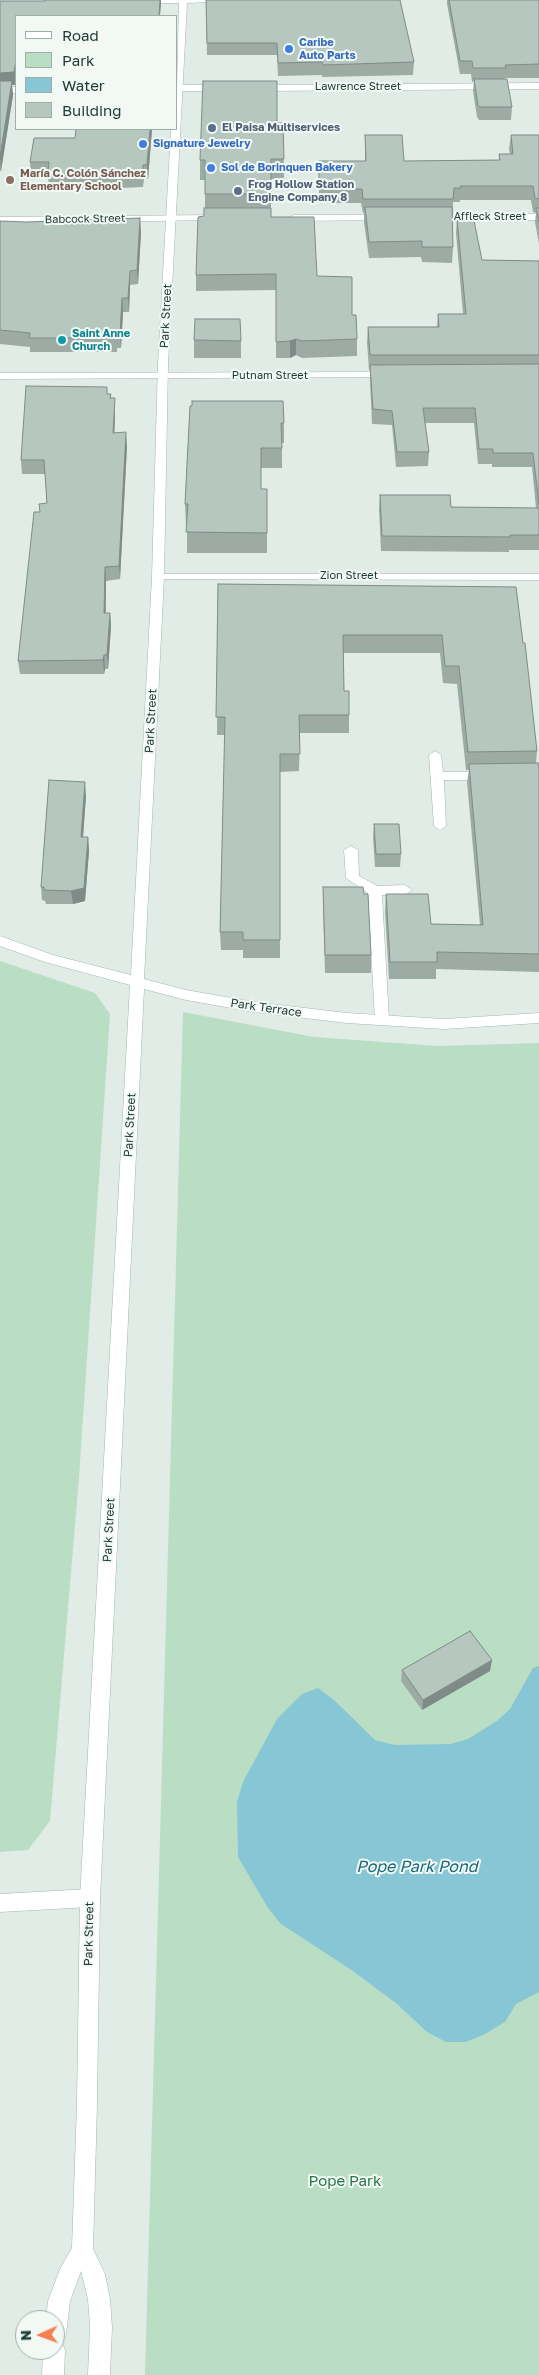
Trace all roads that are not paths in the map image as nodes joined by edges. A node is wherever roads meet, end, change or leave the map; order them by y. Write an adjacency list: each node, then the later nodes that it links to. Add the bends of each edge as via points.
1 (183, 0): 2 (main road); 3 (main road); 5 (main road, Park Street)
2 (213, 0)
3 (130, 1)
4 (539, 86): 5 (main road, Lawrence Street)
5 (178, 88)
6 (0, 90): 7 (main road)
7 (15, 90)
8 (176, 130): 10 (main road, Park Street)
9 (539, 217): 14 (main road, Affleck Street)
10 (171, 218): 11 (main road); 15 (main road, Babcock Street); 16 (main road, Park Street)
11 (228, 218)
12 (288, 218): 13 (main road)
13 (395, 218)
14 (424, 218)
15 (0, 220)
16 (162, 375): 17 (main road, Putnam Street); 18 (main road, Putnam Street); 19 (main road, Park Street)
17 (399, 375)
18 (0, 376)
19 (158, 577): 20 (main road, Zion Street); 29 (main road, Park Street)
20 (539, 577)
21 (435, 755): 22 (main road)
22 (437, 776): 23 (main road); 24 (main road)
23 (502, 776)
24 (440, 826)
25 (351, 850): 27 (main road, via 353,878)
26 (405, 890): 27 (main road)
27 (375, 891): 31 (main road)
28 (0, 941): 29 (main road, Park Terrace, via 50,959)
29 (138, 982): 31 (main road, Park Terrace, via 186,995 254,1007); 32 (main road, Park Street)
30 (539, 1018): 31 (main road, Park Terrace, via 444,1024)
31 (382, 1020)
32 (90, 1898): 33 (main road); 34 (main road, Park Street)
33 (0, 1903)
34 (82, 2250): 35 (main road, Park Street, via 67,2276); 38 (main road, Park Street, via 94,2274 99,2299)
35 (58, 2310)
36 (54, 2360): 37 (main road)
37 (53, 2375)
38 (99, 2375)

